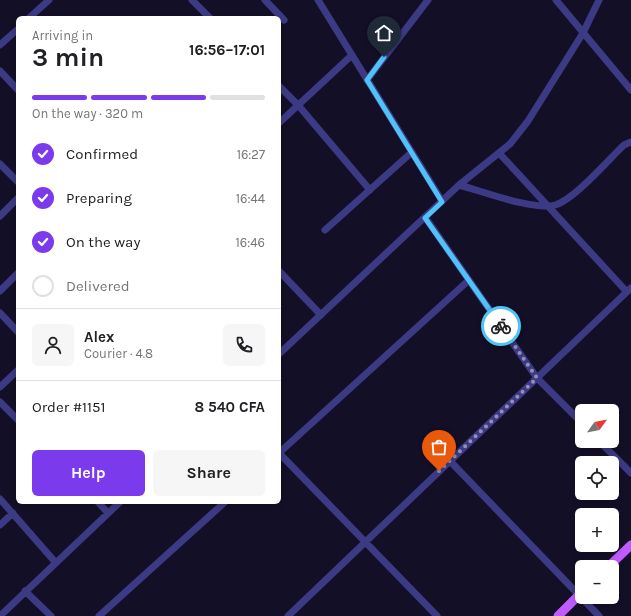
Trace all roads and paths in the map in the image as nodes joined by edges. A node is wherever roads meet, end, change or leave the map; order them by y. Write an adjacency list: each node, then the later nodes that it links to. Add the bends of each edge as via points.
1 (49, 0): 8 (street)
2 (192, 0): 9 (street)
3 (265, 0): 10 (street)
4 (318, 0): 16 (street)
5 (428, 0): 18 (street)
6 (556, 0): 14 (street)
7 (599, 0): 14 (street)
8 (35, 16)
9 (208, 16)
10 (280, 16)
11 (281, 17): 12 (street)
12 (284, 20)
13 (16, 31): 15 (street)
14 (583, 33): 21 (street); 26 (street, via 528,121 510,144)
15 (0, 45)
16 (352, 54): 18 (street); 22 (street)
17 (0, 71): 19 (street)
18 (367, 80): 25 (street)
19 (16, 88)
20 (281, 88): 22 (street)
21 (631, 90)
22 (298, 105): 23 (street); 30 (street)
23 (281, 121)
24 (631, 142): 33 (street, via 624,145 568,199)
25 (412, 152): 30 (street); 32 (street)
26 (499, 153): 29 (street); 33 (street)
27 (0, 164): 28 (street)
28 (16, 180)
29 (459, 185): 32 (street); 33 (street, via 541,208)
30 (370, 190): 36 (street)
31 (16, 200): 34 (street)
32 (442, 202): 35 (street)
33 (547, 206): 40 (street)
34 (0, 216)
35 (425, 218): 39 (street); 43 (street)
36 (325, 230)
37 (281, 273): 43 (street)
38 (16, 275): 41 (street)
39 (469, 280): 47 (street); 53 (street)
40 (629, 290): 47 (street)
41 (0, 291)
42 (0, 314): 44 (street)
43 (321, 315): 45 (street)
44 (16, 330)
45 (281, 352)
46 (16, 372): 48 (street)
47 (537, 378): 50 (street); 55 (street)
48 (0, 387)
49 (0, 402): 51 (street)
50 (575, 416)
51 (16, 418)
52 (606, 448): 56 (street)
53 (281, 451)
54 (281, 455): 64 (street)
55 (450, 461): 64 (street); 68 (street)
56 (631, 473)
57 (0, 499): 61 (street)
58 (100, 504): 62 (street)
59 (118, 504): 62 (street)
60 (223, 504): 74 (street)
61 (13, 513): 63 (street); 67 (street)
62 (108, 513): 67 (street)
63 (0, 525)
64 (364, 543): 75 (street); 76 (street)
65 (631, 545): 66 (main road)
66 (615, 560)
67 (56, 563): 69 (street)
68 (575, 588)
69 (25, 591): 72 (street); 73 (street)
70 (575, 600): 77 (main road)
71 (589, 604): 78 (street)
72 (0, 616)
73 (51, 616)
74 (99, 616)
75 (288, 616)
76 (437, 616)
77 (558, 616)
78 (599, 616)

